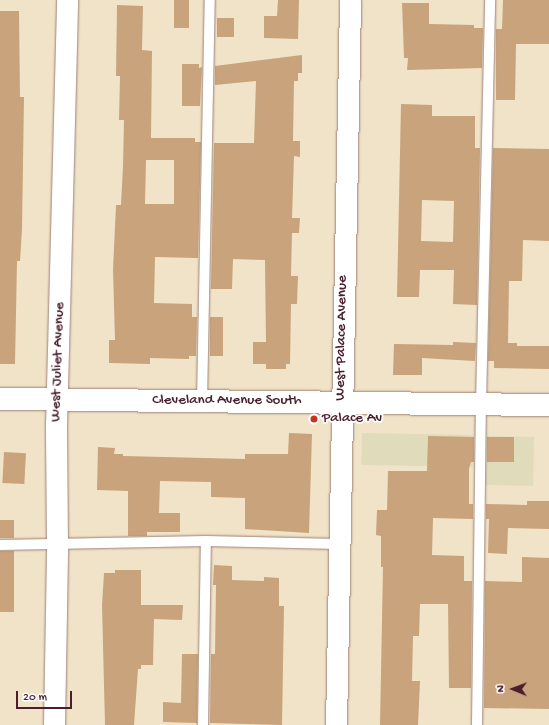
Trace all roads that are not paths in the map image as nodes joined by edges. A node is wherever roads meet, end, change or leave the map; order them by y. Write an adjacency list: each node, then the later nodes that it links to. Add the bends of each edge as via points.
1 (67, 0): 6 (street, West Juliet Avenue)
2 (210, 0): 8 (lane)
3 (350, 0): 7 (street, West Palace Avenue)
4 (490, 0): 9 (lane)
5 (0, 399): 6 (street, Cleveland Avenue South)
6 (57, 400): 8 (street, Cleveland Avenue South); 14 (street, West Juliet Avenue)
7 (341, 401): 8 (street, Cleveland Avenue South); 9 (street, Cleveland Avenue South); 12 (street, West Palace Avenue)
8 (202, 402)
9 (481, 404): 10 (street, Cleveland Avenue South); 18 (lane)
10 (549, 405)
11 (206, 541): 12 (lane); 14 (lane); 16 (lane)
12 (339, 544): 17 (street, West Palace Avenue)
13 (0, 545): 14 (lane)
14 (58, 545): 15 (street, West Juliet Avenue)
15 (54, 725)
16 (203, 725)
17 (336, 725)
18 (477, 725)

